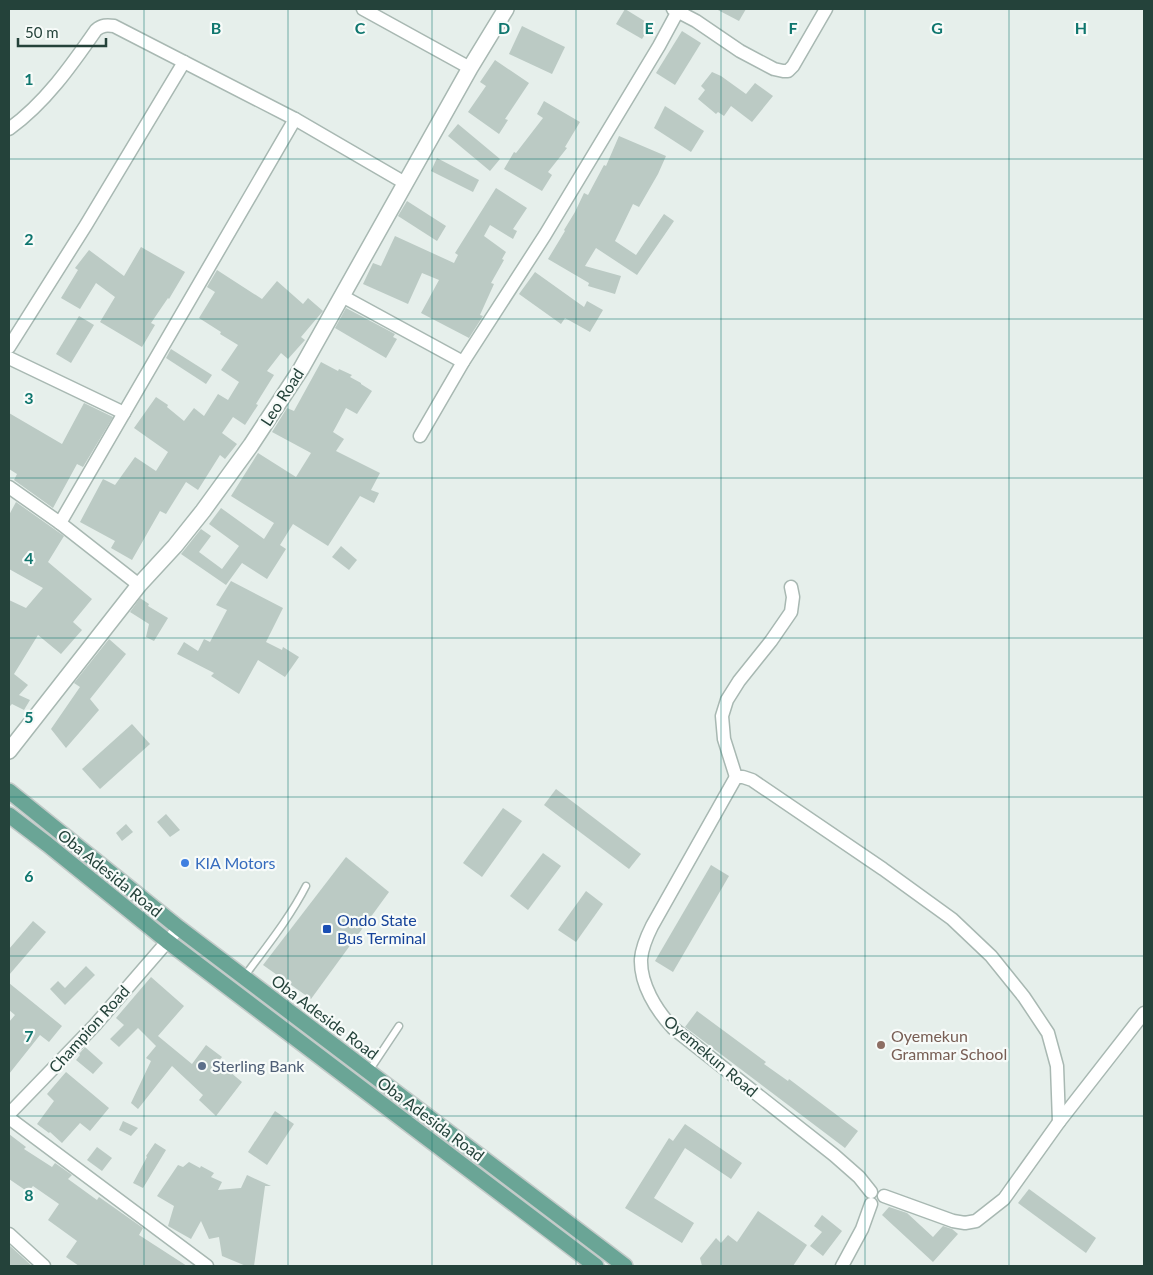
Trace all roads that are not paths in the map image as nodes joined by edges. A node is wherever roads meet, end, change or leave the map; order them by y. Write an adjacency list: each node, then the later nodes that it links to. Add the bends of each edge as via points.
1 (363, 9): 6 (street)
2 (506, 9): 6 (street, Leo Road)
3 (826, 9): 4 (street, via 788,71 774,69 740,51)
4 (677, 10): 13 (street, via 659,46 545,235)
5 (184, 62): 7 (street); 8 (street, via 114,26 100,26 45,97); 11 (street)
6 (470, 68): 9 (street, Leo Road)
7 (295, 119): 9 (street); 14 (street)
8 (9, 129)
9 (405, 182): 10 (street, Leo Road)
10 (342, 296): 13 (street); 18 (street, Leo Road, via 301,369 250,445 175,546)
11 (9, 347)
12 (9, 358): 14 (street)
13 (463, 362): 15 (street)
14 (124, 413): 17 (street)
15 (420, 436)
16 (9, 487): 17 (street)
17 (60, 523): 18 (street)
18 (139, 585): 20 (street, Leo Road)
19 (791, 587): 21 (street, via 791,612 739,681 722,716 724,740)
20 (9, 751)
21 (736, 777): 32 (street, via 752,780 883,869 952,919 991,956 1048,1033 1057,1066); 33 (street, Oyemekun Road, via 644,943 642,976 657,1010 673,1028 834,1155 859,1177)
22 (9, 791): 25 (main road, Oba Adeside Road)
23 (9, 815): 26 (main road, Oba Adesida Road)
24 (306, 886): 27 (lane, via 297,904)
25 (179, 928): 26 (street, Champion Road); 27 (main road, Oba Adeside Road)
26 (167, 941): 31 (street, Champion Road, via 95,1025); 39 (main road, Oba Adesida Road)
27 (244, 978): 30 (main road, Oba Adeside Road)
28 (1144, 1013): 32 (street)
29 (399, 1026): 30 (lane)
30 (368, 1072): 36 (main road, Oba Adeside Road)
31 (9, 1116): 38 (street)
32 (1059, 1122): 33 (street, via 1004,1200 976,1221 953,1222 884,1196 883,1202 877,1206)
33 (871, 1198): 40 (street, via 862,1229)
34 (9, 1234): 35 (street)
35 (30, 1262): 37 (street)
36 (620, 1265)
37 (44, 1266)
38 (207, 1266)
39 (596, 1266)
40 (842, 1266)

